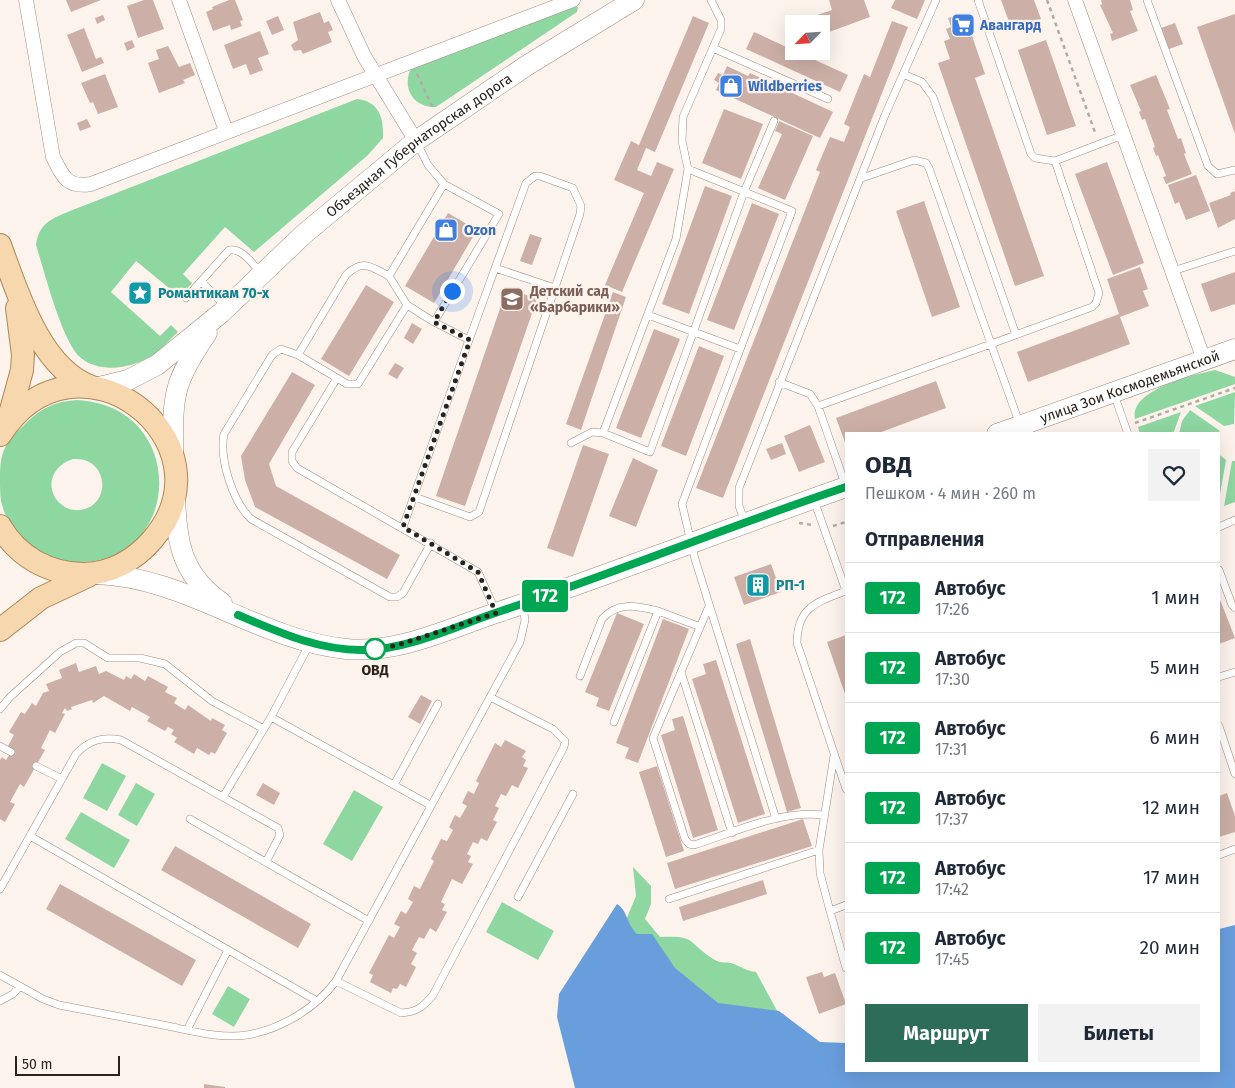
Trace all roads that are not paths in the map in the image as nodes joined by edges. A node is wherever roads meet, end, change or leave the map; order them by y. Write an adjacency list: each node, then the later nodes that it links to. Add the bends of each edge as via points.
1 (26, 0): 16 (street, via 53,158 68,182 79,186 91,184)
2 (179, 0): 16 (street)
3 (338, 0): 12 (street)
4 (573, 0): 12 (street)
5 (634, 0): 18 (street, Объездная Губернаторская дорога, via 542,55)
6 (711, 0): 11 (lane, via 721,20)
7 (936, 0): 13 (lane)
8 (978, 0): 19 (lane, via 1031,154 1035,158)
9 (1075, 0): 17 (street)
10 (1147, 0): 21 (lane, via 1208,166 1217,174)
11 (713, 48): 14 (lane); 20 (lane, via 683,117 682,141)
12 (375, 74): 16 (street); 18 (street)
13 (903, 74): 22 (lane); 42 (lane, via 922,82 933,97)
14 (828, 99)
15 (774, 121): 24 (lane)
16 (226, 131)
17 (1123, 135): 19 (lane); 30 (street)
18 (416, 141): 23 (lane, via 428,165); 31 (street, Объездная Губернаторская дорога)
19 (1055, 161): 42 (lane, via 1098,298 1092,307)
20 (688, 169): 24 (lane); 39 (lane, via 676,239)
21 (1235, 170)
22 (862, 178): 44 (lane, via 914,160 926,163); 50 (lane)
23 (444, 184): 25 (lane); 33 (lane)
24 (744, 192): 41 (lane); 45 (lane, via 792,211)
25 (500, 214): 26 (lane); 40 (lane)
26 (512, 220): 29 (lane); 35 (lane, via 526,183 535,176 566,185 578,194 580,214)
27 (0, 245): 32 (main road)
28 (1235, 251): 30 (lane)
29 (495, 268): 35 (lane); 43 (lane)
30 (1174, 271): 48 (street)
31 (262, 273): 34 (lane, via 234,249 229,250); 38 (street, Объездная Губернаторская дорога)
32 (11, 274): 51 (main road, via 36,332 55,360 83,384); 55 (main road, via 23,355 18,390)
33 (389, 276): 37 (lane); 47 (lane, via 368,265 353,268)
34 (201, 282): 36 (lane); 38 (lane)
35 (555, 288): 63 (lane, via 479,512 470,517)
36 (186, 298)
37 (407, 305): 40 (lane); 49 (lane, via 358,384 348,384)
38 (223, 310): 51 (street, via 150,370 128,380); 60 (street, via 176,386 172,420)
39 (648, 315): 41 (lane); 58 (lane)
40 (434, 322): 43 (lane)
41 (694, 332): 45 (lane); 58 (lane, via 650,452)
42 (1016, 335): 44 (lane)
43 (470, 340): 63 (lane)
44 (991, 344): 53 (lane); 54 (lane)
45 (740, 349): 71 (lane, via 682,504)
46 (1235, 349): 48 (street, улица Зои Космодемьянской)
47 (298, 355): 49 (lane); 70 (lane, via 281,349 272,355 224,434 222,456 239,506 251,519 390,597 402,593)
48 (1204, 360): 52 (street, улица Зои Космодемьянской)
49 (337, 378): 68 (lane, via 292,452 292,461 297,468)
50 (779, 382): 53 (lane, via 810,394); 66 (lane, via 739,488 739,506)
51 (95, 388): 55 (main road, via 53,391 28,404); 60 (main road, via 114,392 146,412 168,443)
52 (1113, 392): 54 (street, улица Зои Космодемьянской); 57 (lane)
53 (818, 406): 61 (lane)
54 (1020, 425): 56 (street, улица Зои Космодемьянской)
55 (4, 429)
56 (1002, 432)
57 (1127, 432)
58 (603, 433): 59 (lane, via 592,432)
59 (571, 444)
60 (174, 471): 72 (main road, via 173,500 166,520 145,548 119,566); 81 (street, via 176,527 187,567 216,599)
61 (845, 484)
62 (845, 487): 64 (street)
63 (415, 497): 68 (lane)
64 (814, 498): 66 (street); 74 (lane)
65 (1235, 520): 69 (lane)
66 (746, 523): 71 (street)
67 (0, 526): 72 (main road, via 15,547 40,565 68,573)
68 (403, 527): 70 (lane)
69 (1220, 527)
70 (431, 543): 80 (lane, via 478,572)
71 (690, 544): 76 (street); 77 (lane)
72 (93, 573): 81 (street, via 144,579); 83 (main road, via 41,598)
73 (1220, 573): 78 (lane)
74 (845, 588)
75 (845, 591): 98 (lane, via 812,606 804,613 797,629 797,643)
76 (522, 604): 80 (street); 89 (lane, via 525,620 520,642)
77 (709, 606): 82 (lane); 108 (lane)
78 (1235, 608)
79 (658, 611): 82 (lane); 87 (lane, via 623,605 608,612 602,619); 93 (lane)
80 (496, 613): 84 (street, via 380,649 346,649)
81 (238, 615): 84 (street)
82 (698, 626): 85 (lane)
83 (0, 630)
84 (311, 642): 92 (lane)
85 (681, 672): 110 (lane); 110 (lane, via 652,738 685,840 694,845)
86 (1235, 672): 88 (lane)
87 (580, 676)
88 (1220, 677)
89 (490, 696): 106 (lane); 125 (lane, via 553,729 565,741 564,747 433,996 422,1008 401,1013)
90 (438, 704): 102 (lane)
91 (0, 709): 94 (lane, via 60,652 76,643 84,643 108,658 140,658 165,664 212,701)
92 (271, 716): 94 (lane); 102 (lane)
93 (614, 722)
94 (264, 729): 105 (lane)
95 (1220, 729): 100 (lane)
96 (0, 746): 97 (lane)
97 (11, 752)
98 (834, 754): 103 (lane); 107 (lane)
99 (36, 766): 101 (lane)
100 (1235, 774)
101 (62, 779): 105 (lane, via 82,748 107,737 121,740); 111 (lane)
102 (394, 785): 106 (lane)
103 (845, 786)
104 (573, 794): 117 (lane)
105 (223, 796): 115 (lane, via 278,828 280,836)
106 (430, 805): 121 (lane)
107 (823, 815): 108 (lane, via 803,813); 113 (lane)
108 (776, 818): 110 (lane)
109 (190, 819): 115 (lane)
110 (732, 833)
111 (30, 836): 116 (lane); 122 (lane)
112 (1235, 849): 114 (lane)
113 (820, 850): 118 (lane); 120 (lane, via 820,873)
114 (1220, 855)
115 (266, 862): 121 (lane)
116 (0, 889)
117 (518, 897)
118 (669, 899)
119 (845, 905): 120 (lane)
120 (830, 911): 123 (lane)
121 (369, 920): 125 (lane)
122 (228, 950): 128 (lane); 129 (lane)
123 (845, 964)
124 (0, 975): 126 (lane)
125 (336, 981): 128 (lane)
126 (19, 987): 127 (lane); 129 (lane, via 59,1005)
127 (0, 1001)
128 (317, 1001): 129 (lane, via 285,1022 245,1035)
129 (187, 1030)

